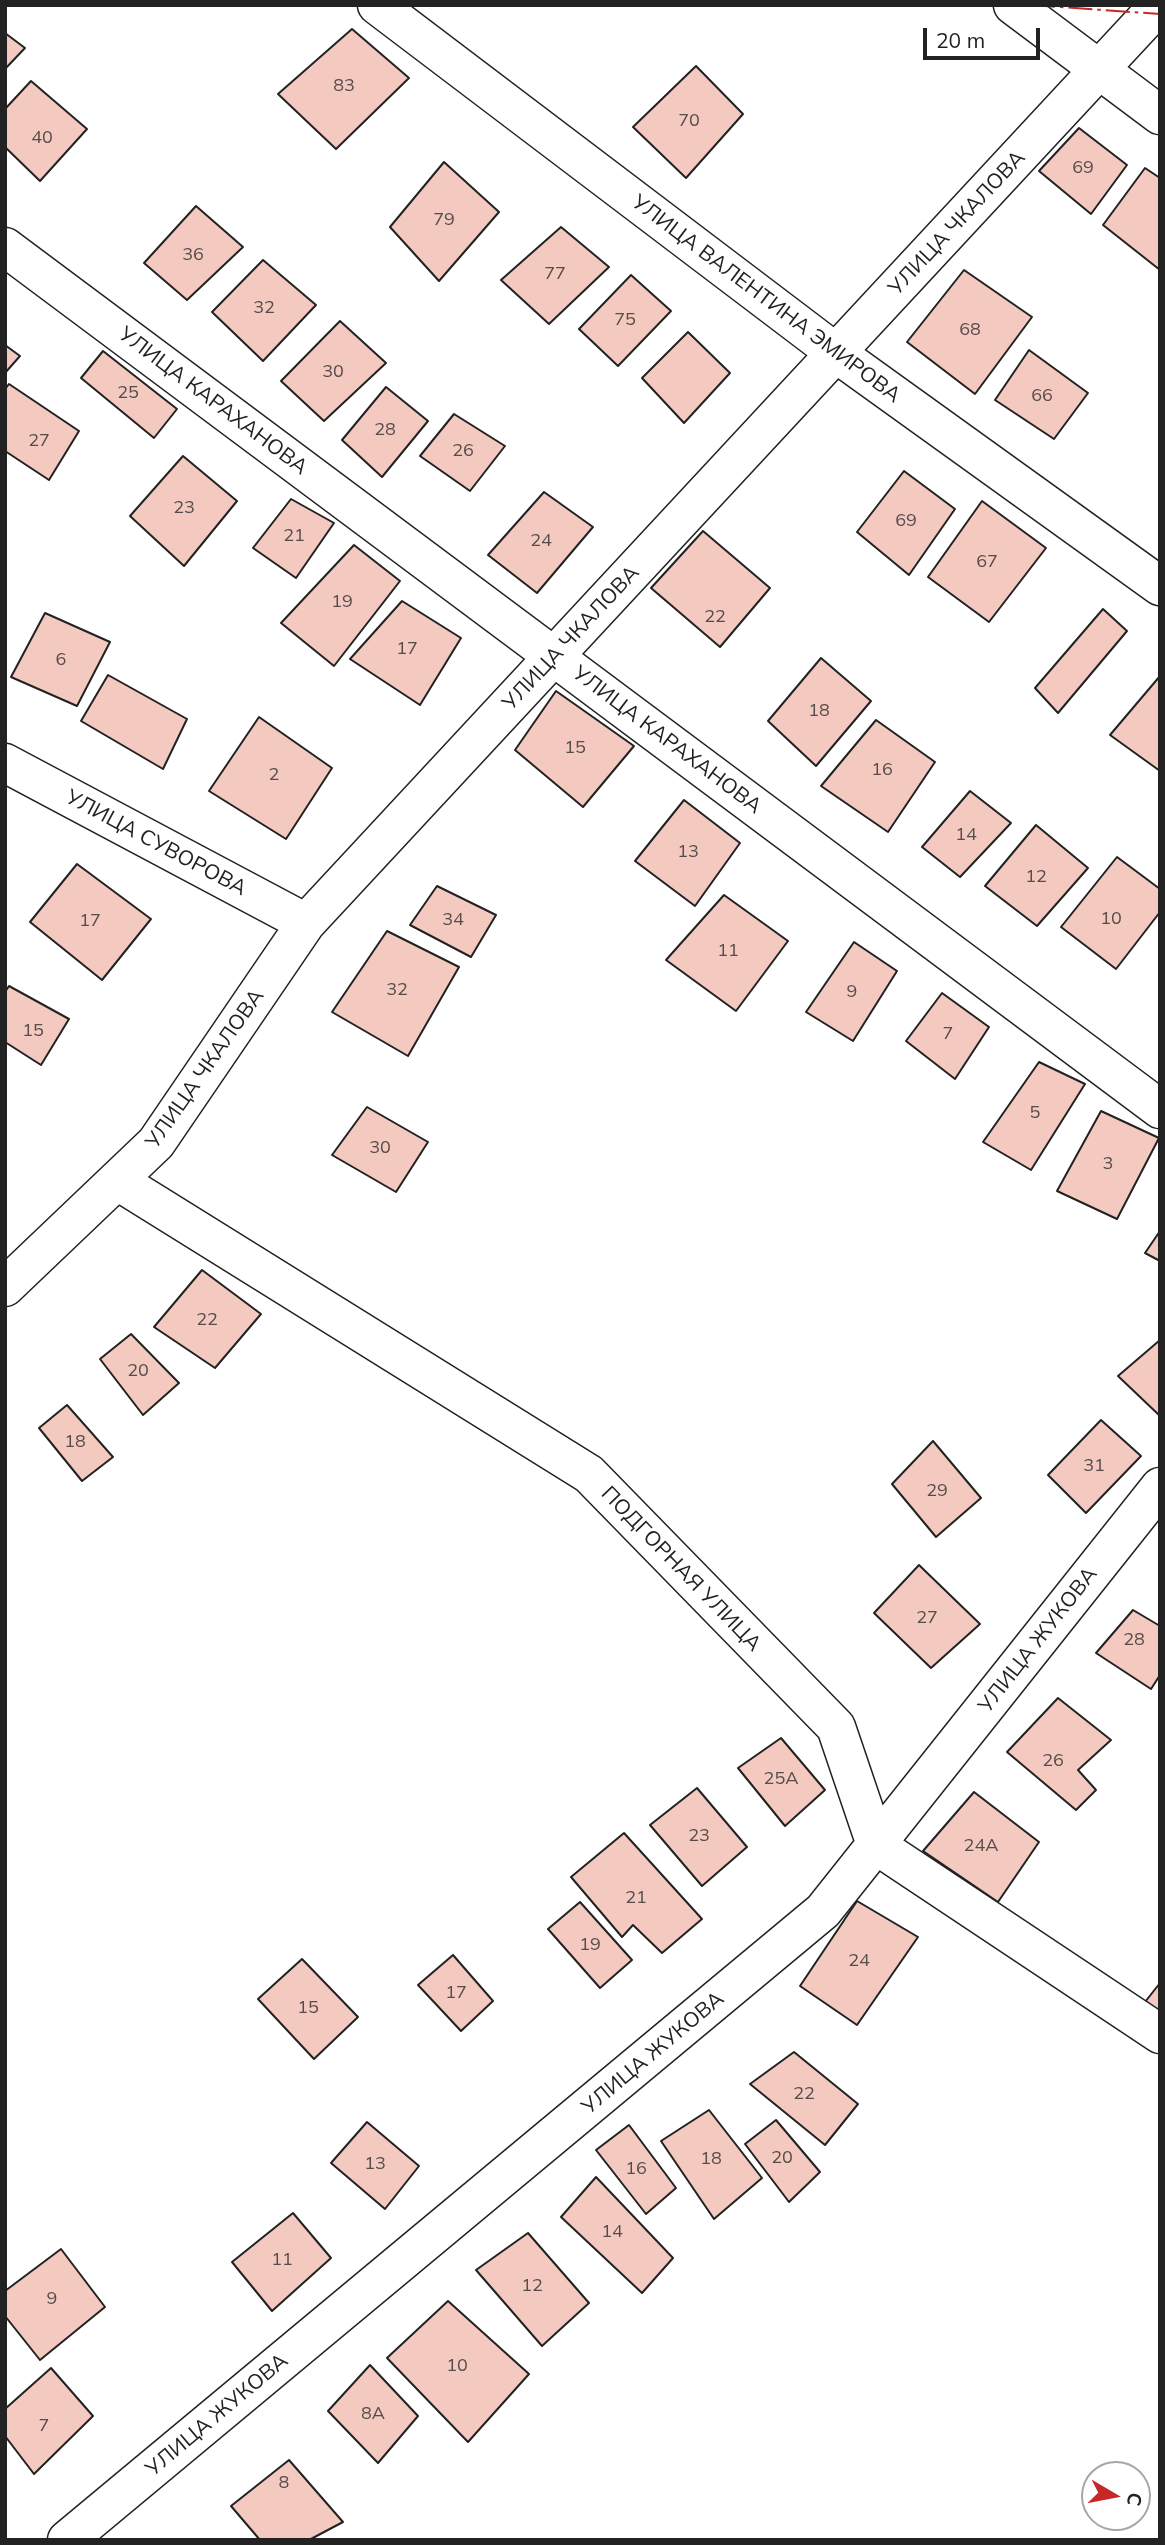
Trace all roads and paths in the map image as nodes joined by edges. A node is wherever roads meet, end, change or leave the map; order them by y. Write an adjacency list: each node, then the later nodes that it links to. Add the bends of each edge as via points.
1 (377, 5): 7 (street, УЛИЦА ВАЛЕНТИНА ЭМИРОВА)
2 (1013, 5): 4 (street)
3 (1159, 5): 4 (street, УЛИЦА ЧКАЛОВА)
4 (1099, 70): 5 (street); 7 (street, УЛИЦА ЧКАЛОВА)
5 (1160, 115)
6 (5, 247): 9 (street, УЛИЦА КАРАХАНОВА)
7 (836, 353): 8 (street, УЛИЦА ВАЛЕНТИНА ЭМИРОВА); 9 (street, УЛИЦА ЧКАЛОВА)
8 (1160, 586)
9 (555, 655): 11 (street, УЛИЦА ЧКАЛОВА); 12 (street, УЛИЦА КАРАХАНОВА)
10 (5, 763): 11 (street, УЛИЦА СУВОРОВА)
11 (306, 923): 13 (street, УЛИЦА ЧКАЛОВА, via 156,1143)
12 (1160, 1109)
13 (118, 1181): 14 (street, УЛИЦА ЧКАЛОВА); 16 (street, ПОДГОРНАЯ УЛИЦА, via 589,1474 836,1727)
14 (5, 1287)
15 (1160, 1487): 16 (street, УЛИЦА ЖУКОВА)
16 (876, 1845): 17 (street); 18 (street, УЛИЦА ЖУКОВА, via 823,1911)
17 (1160, 2034)
18 (67, 2540)

